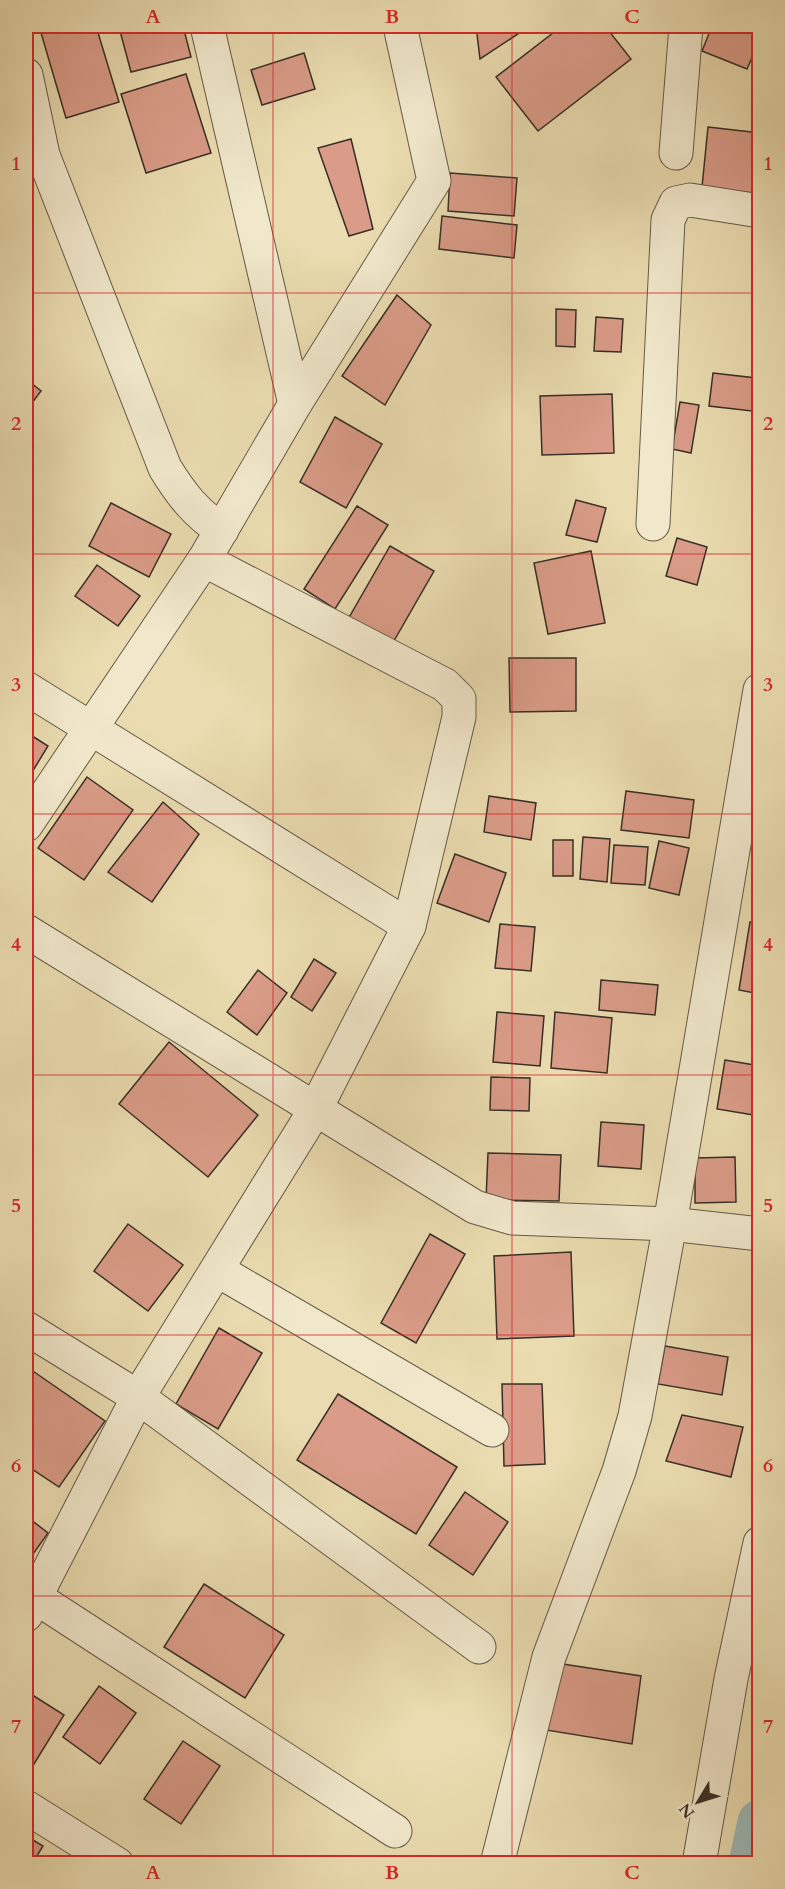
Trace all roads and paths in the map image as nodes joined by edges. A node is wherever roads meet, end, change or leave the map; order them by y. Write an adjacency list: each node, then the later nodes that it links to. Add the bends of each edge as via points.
1 (207, 26): 8 (street)
2 (400, 26): 8 (street, via 434,181)
3 (686, 26): 5 (street)
4 (26, 75): 6 (street)
5 (676, 153)
6 (34, 157): 10 (street, via 165,468 182,497)
7 (759, 211): 9 (street, via 690,200 676,203 668,220)
8 (295, 404): 10 (street)
9 (653, 524)
10 (222, 531): 11 (street)
11 (204, 560): 14 (street); 16 (street, via 445,685 459,699 459,717)
12 (26, 688): 14 (street)
13 (759, 690): 19 (street)
14 (89, 728): 15 (street); 16 (street)
15 (26, 825)
16 (409, 926): 18 (street)
17 (26, 931): 18 (street)
18 (315, 1110): 19 (street, via 492,1214); 21 (street)
19 (670, 1224): 20 (street); 31 (street, via 635,1416 619,1471 549,1657)
20 (759, 1234)
21 (217, 1270): 23 (street); 24 (street)
22 (26, 1328): 23 (street)
23 (138, 1397): 26 (street); 27 (street)
24 (492, 1430)
25 (759, 1543): 32 (street)
26 (29, 1601): 29 (street)
27 (479, 1647)
28 (26, 1807): 30 (street)
29 (395, 1831)
30 (117, 1863)
31 (497, 1863)
32 (699, 1863)

